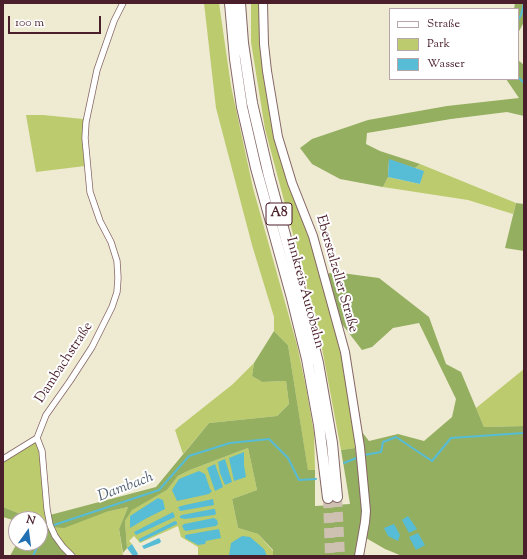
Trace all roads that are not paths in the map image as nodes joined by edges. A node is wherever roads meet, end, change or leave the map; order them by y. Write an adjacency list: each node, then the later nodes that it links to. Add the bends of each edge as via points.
1 (123, 3): 5 (street, Dambachstraße, via 112,25 97,70 85,138 90,192 117,262 117,292 95,343 46,415)
2 (230, 3): 3 (highway, Innkreis Autobahn / A8, via 234,59 242,107 307,359 332,497 332,443 318,363 252,103)
3 (240, 3)
4 (263, 3): 8 (street, Eberstalzeller Straße, via 266,71 278,137 292,183 313,236 345,352 360,447 366,511)
5 (37, 438): 6 (street); 7 (street, via 42,451 50,525 55,536)
6 (3, 459)
7 (72, 556)
8 (359, 556)

